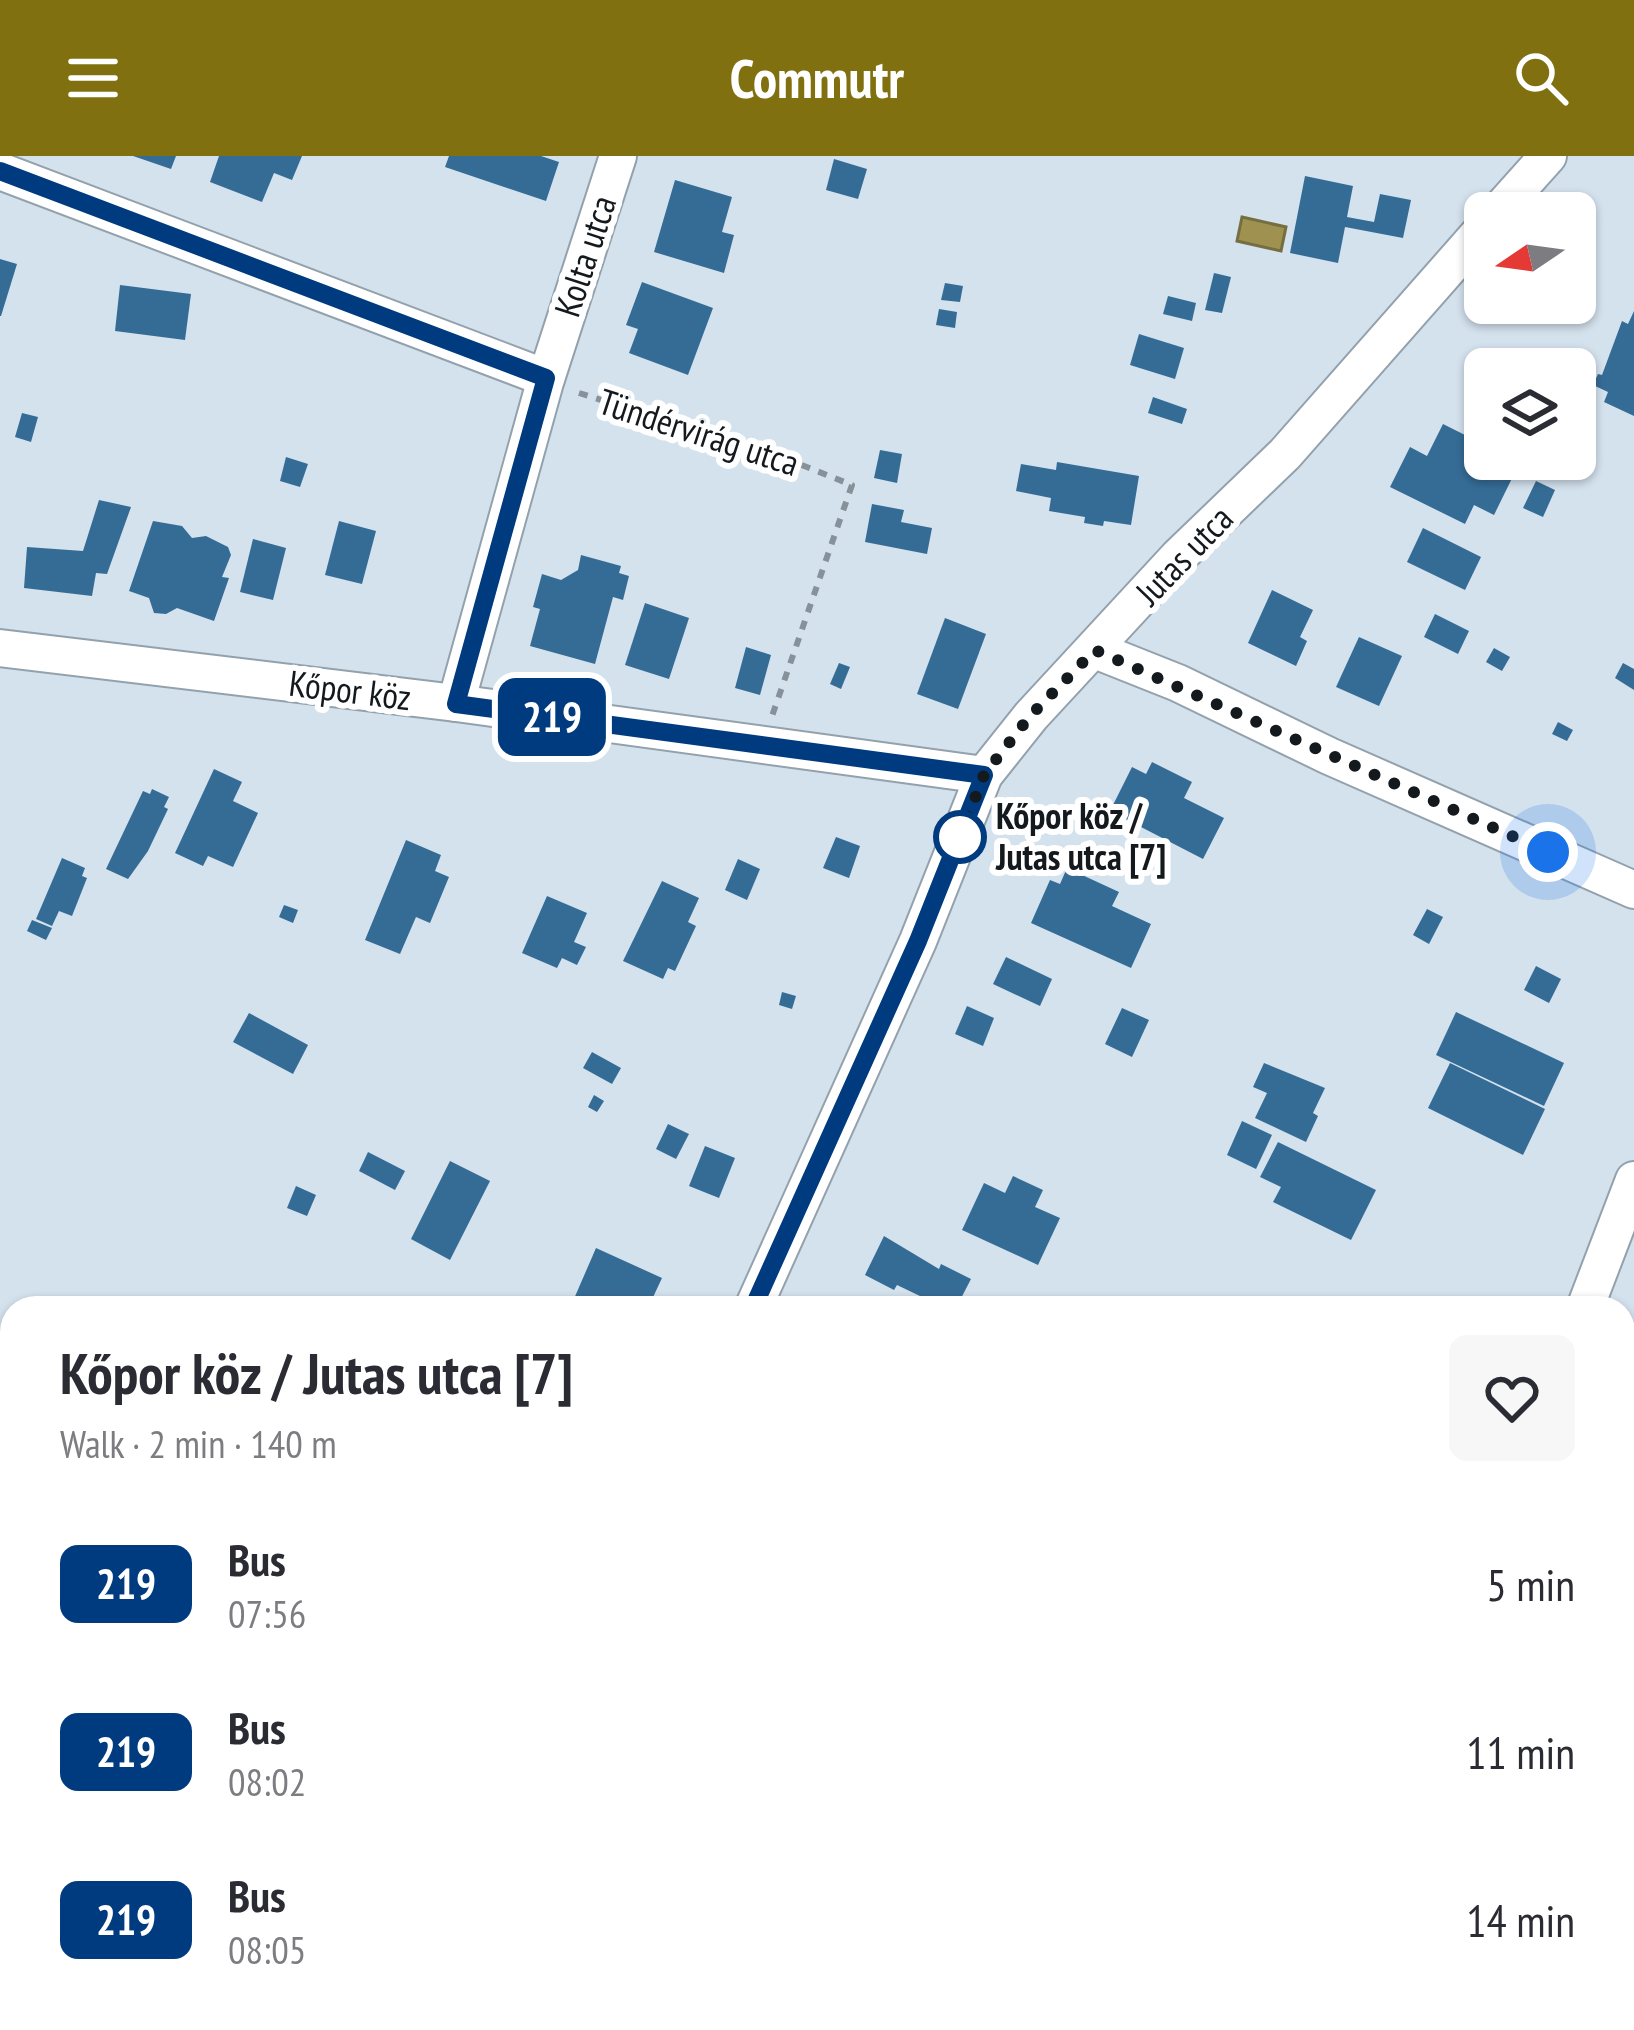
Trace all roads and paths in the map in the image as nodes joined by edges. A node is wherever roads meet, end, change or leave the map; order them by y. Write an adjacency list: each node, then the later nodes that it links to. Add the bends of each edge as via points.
1 (618, 156): 6 (street, Kolta utca)
2 (1548, 156): 4 (street)
3 (0, 171): 6 (street)
4 (1516, 192)
5 (1464, 251): 8 (street, Jutas utca, via 1285,454)
6 (545, 380): 9 (street, Kolta utca); 10 (path, Tündérvirág utca, via 852,485)
7 (0, 648): 9 (street, Kőpor köz)
8 (1095, 650): 11 (street, Jutas utca); 12 (street)
9 (456, 704): 10 (street, Kőpor köz)
10 (761, 747): 11 (street, Kőpor köz)
11 (984, 775): 14 (street, Jutas utca)
12 (1634, 890)
13 (1634, 1180): 15 (street)
14 (758, 1296)
15 (1590, 1296)

